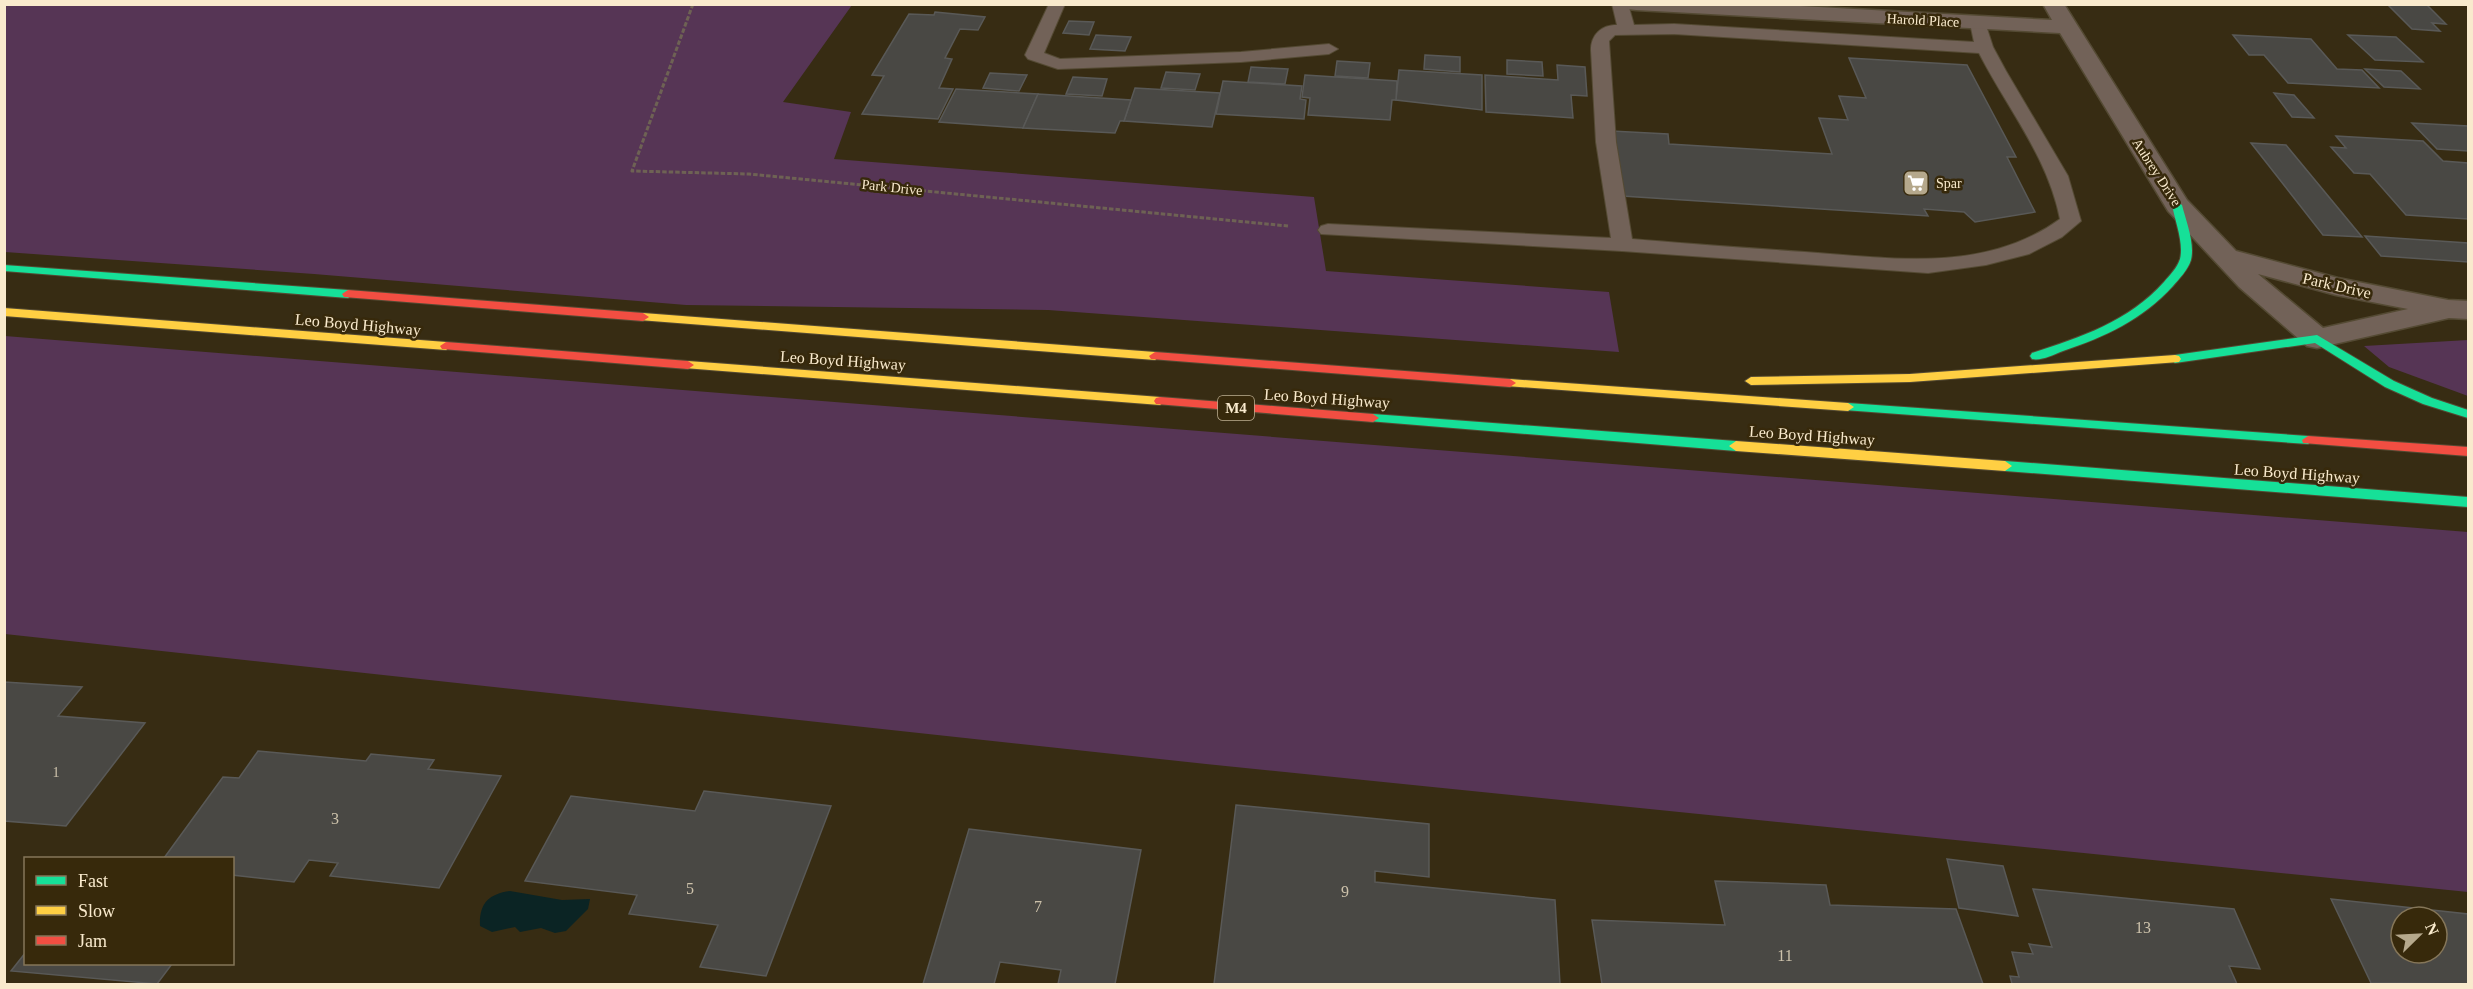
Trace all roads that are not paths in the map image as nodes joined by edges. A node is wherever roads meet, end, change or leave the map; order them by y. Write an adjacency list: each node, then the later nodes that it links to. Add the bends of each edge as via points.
1 (1057, 4): 9 (lane, via 1034,55 1058,64)
2 (1620, 4): 7 (lane)
3 (1636, 4): 5 (street, Harold Place)
4 (2053, 4): 6 (street, Aubrey Drive)
5 (1978, 23): 6 (street, Harold Place); 8 (lane)
6 (2067, 27): 10 (street, Aubrey Drive)
7 (1626, 28): 8 (lane); 12 (lane, via 1611,30 1600,40 1606,142)
8 (1985, 48): 12 (lane, via 2068,200 2071,221 2049,238 1977,262 1928,267)
9 (1329, 50)
10 (2177, 205): 13 (street, Aubrey Drive); 18 (highway, via 2186,257 2177,274 2141,313 2100,335 2046,355)
11 (1328, 230): 12 (lane)
12 (1622, 245)
13 (2225, 257): 15 (street, Park Drive, via 2336,286); 17 (street, Aubrey Drive)
14 (4, 268): 19 (highway, Leo Boyd Highway)
15 (2459, 310): 17 (street, Park Drive)
16 (4, 312): 24 (highway, Leo Boyd Highway / M4)
17 (2317, 339): 18 (highway, via 2176,359); 22 (highway, via 2400,392 2436,407)
18 (1910, 378): 20 (highway)
19 (1498, 382): 21 (highway, via 1610,387); 23 (highway, Leo Boyd Highway)
20 (1736, 382)
21 (1713, 383)
22 (2469, 414)
23 (2469, 452)
24 (2469, 502)

